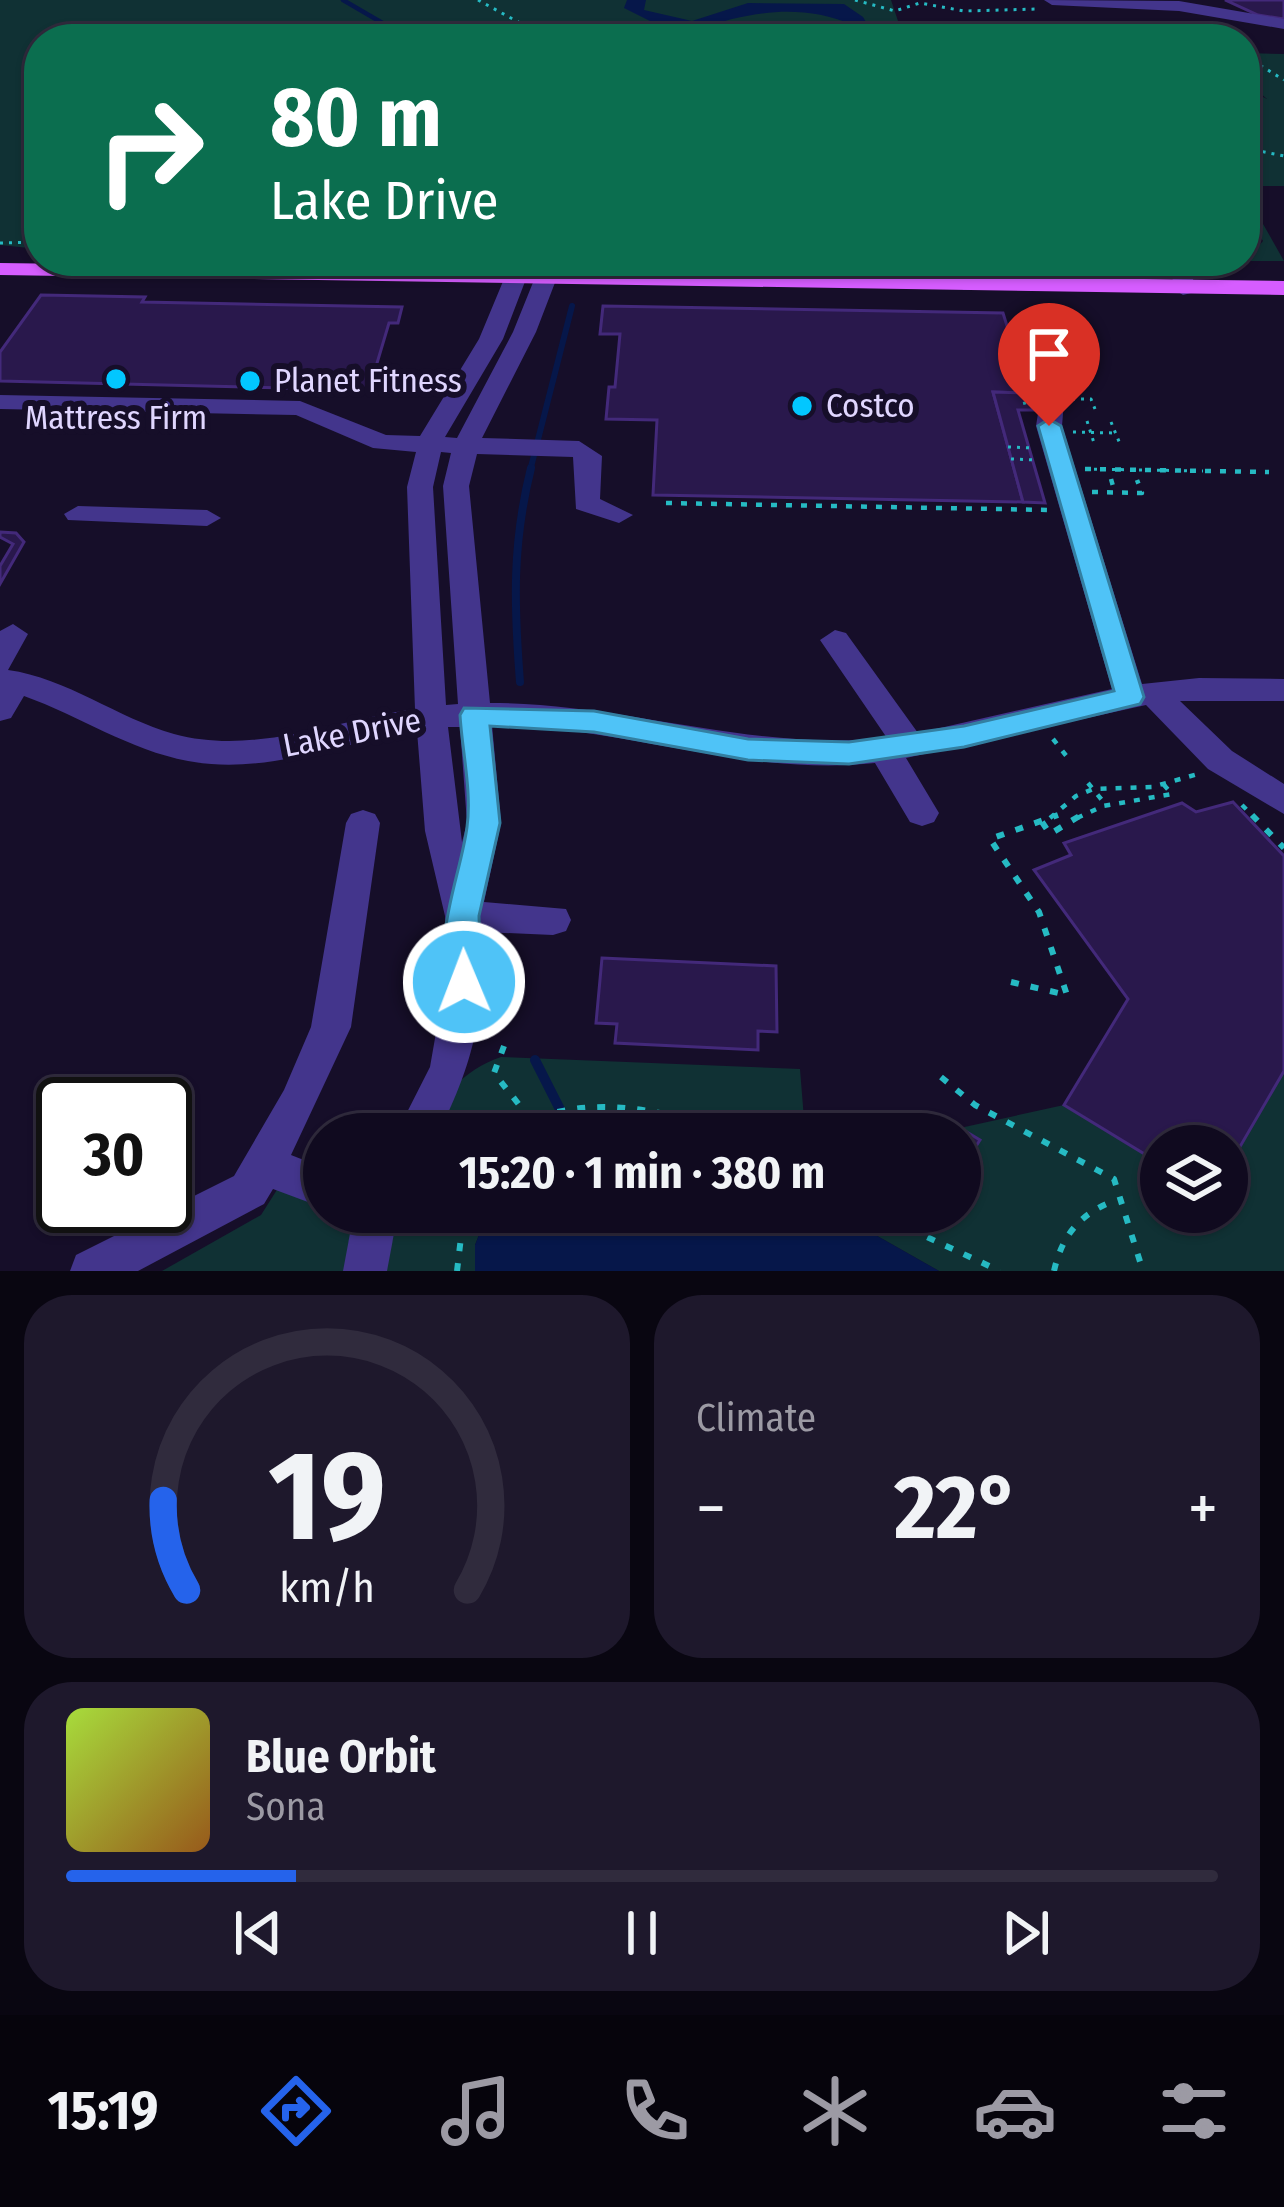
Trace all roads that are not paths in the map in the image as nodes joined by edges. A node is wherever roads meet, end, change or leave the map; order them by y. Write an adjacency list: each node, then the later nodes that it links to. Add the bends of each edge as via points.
1 (1052, 0): 3 (street)
2 (1201, 0): 3 (street)
3 (1225, 11): 4 (street)
4 (1284, 24)
5 (360, 276): 8 (main road)
6 (968, 276): 10 (street)
7 (1184, 276): 11 (street)
8 (515, 279): 9 (main road); 15 (street, via 500,323)
9 (545, 280): 10 (main road); 16 (street, via 530,327)
10 (971, 285): 11 (main road)
11 (1183, 288): 12 (main road)
12 (1284, 288)
13 (1026, 324): 24 (street, via 1052,401 1049,426)
14 (0, 402): 15 (street, via 299,408 382,443)
15 (428, 446): 16 (street); 26 (street, via 419,514)
16 (465, 446): 18 (street, via 575,448 589,457 586,503); 25 (street, via 455,514)
17 (78, 514): 19 (street)
18 (619, 515)
19 (207, 518)
20 (835, 640): 28 (street)
21 (6, 673): 26 (street, Lake Drive, via 146,737 215,753)
22 (1233, 689): 23 (street, Lake Drive); 24 (street, Lake Drive); 27 (street)
23 (1284, 690)
24 (1141, 695): 27 (street); 28 (street, Lake Drive)
25 (474, 715): 26 (street, Lake Drive); 28 (street, Lake Drive, via 594,721 777,752); 32 (street, via 484,823)
26 (431, 718): 32 (street, via 442,831)
27 (1197, 738): 29 (street)
28 (897, 748): 30 (street)
29 (1284, 801)
30 (922, 813)
31 (363, 823): 35 (street, via 331,1028)
32 (463, 916): 33 (street); 34 (street, via 463,996 450,1070)
33 (553, 920)
34 (428, 1113)
35 (263, 1165): 36 (street); 38 (street, via 249,1190)
36 (303, 1180)
37 (372, 1233): 39 (street)
38 (92, 1271)
39 (364, 1271)

